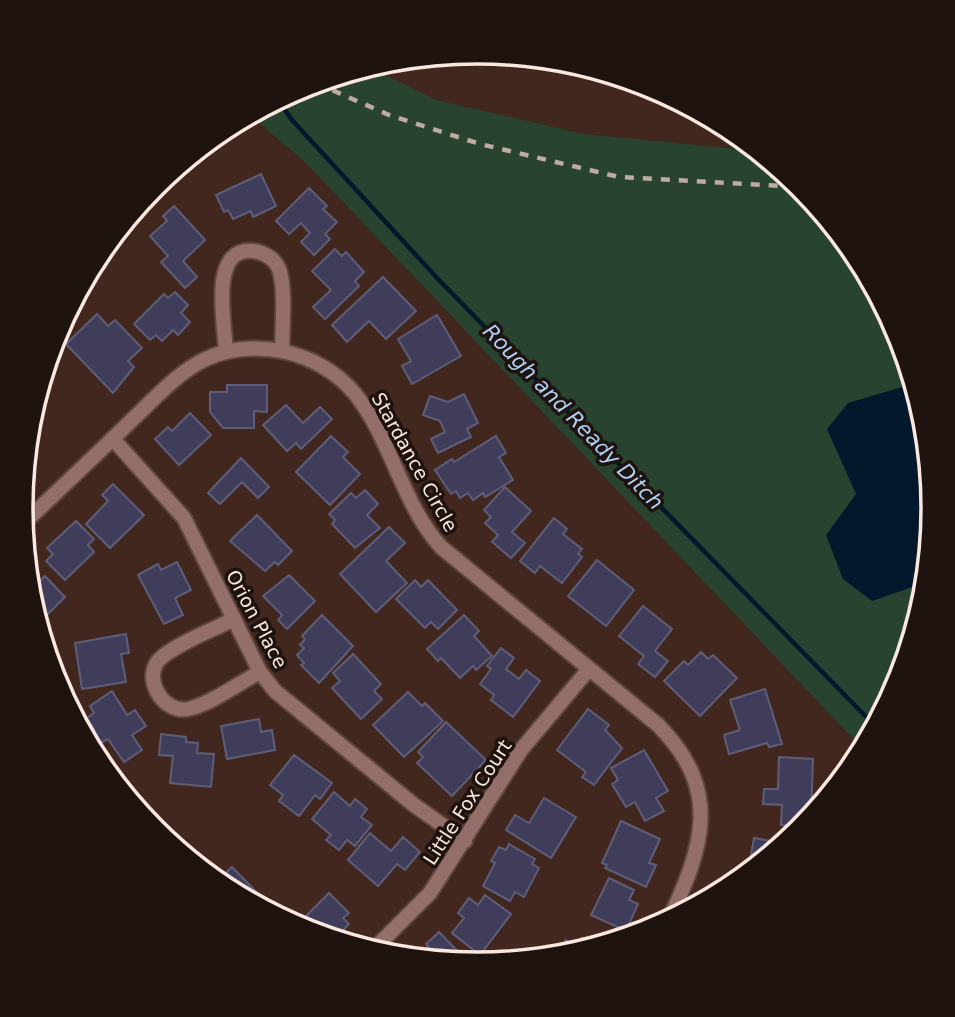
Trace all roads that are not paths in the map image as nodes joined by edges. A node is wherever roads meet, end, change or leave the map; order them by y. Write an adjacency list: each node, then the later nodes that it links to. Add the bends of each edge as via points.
1 (282, 351): 2 (street, Stardance Circle); 2 (street, via 279,270 264,254 247,251 231,258 223,270); 6 (street, Stardance Circle, via 324,367 350,388 435,540)
2 (226, 352): 3 (street, Stardance Circle, via 192,366)
3 (113, 439): 4 (street, Stardance Circle); 5 (street, Orion Place, via 180,513)
4 (33, 514)
5 (234, 619): 7 (street, Orion Place); 7 (street, via 160,659 153,674 158,693 170,706 192,708)
6 (589, 669): 8 (street, Little Fox Court, via 521,750); 9 (street, Stardance Circle, via 676,743 697,785 702,811 700,841)
7 (260, 672): 8 (street, Orion Place, via 306,719)
8 (464, 841): 10 (street, Little Fox Court, via 421,904)
9 (675, 906)
10 (381, 942)

